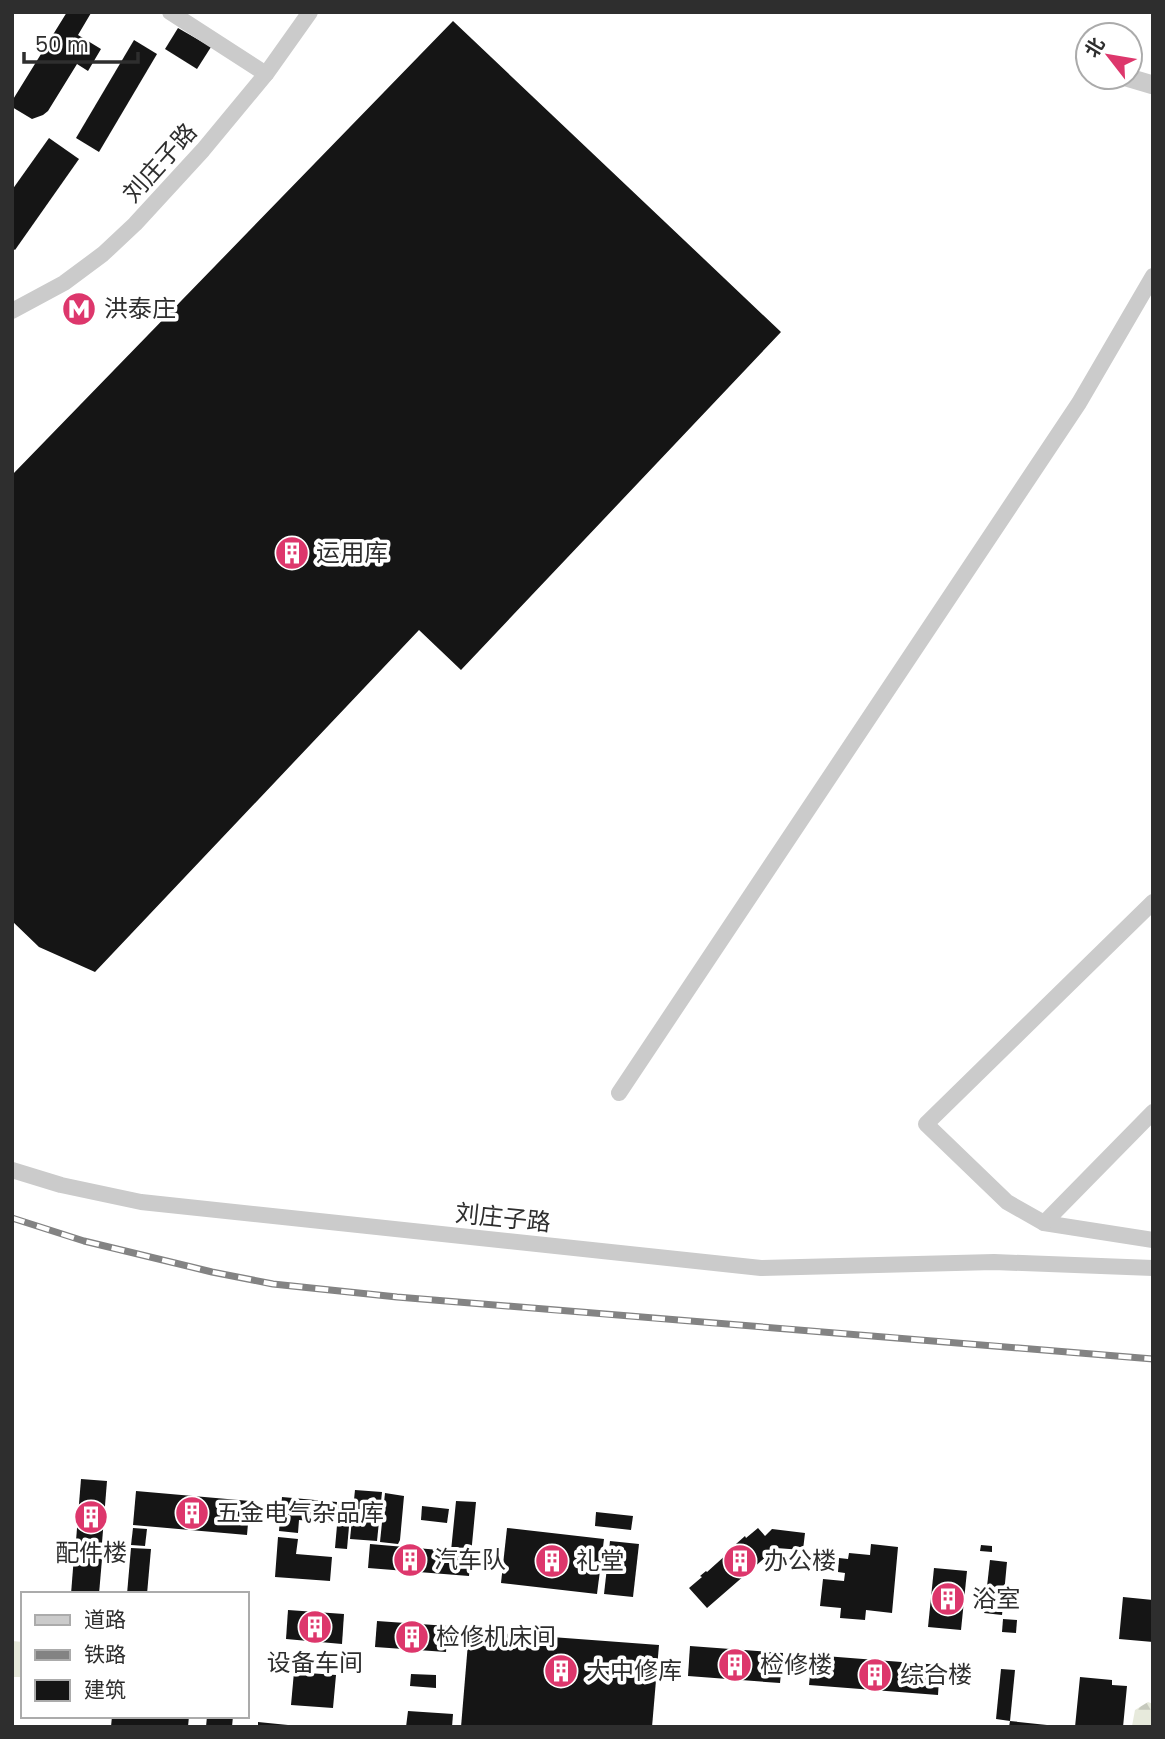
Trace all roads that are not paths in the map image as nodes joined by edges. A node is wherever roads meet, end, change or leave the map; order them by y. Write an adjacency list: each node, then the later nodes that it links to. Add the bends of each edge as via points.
1 (170, 12): 3 (street)
2 (310, 12): 3 (street, 刘庄子路)
3 (266, 74): 5 (street, 刘庄子路, via 203,150 103,254 64,283)
4 (1153, 276): 7 (street, via 1071,415)
5 (12, 311)
6 (1153, 902): 10 (street, via 926,1124 1007,1202)
7 (619, 1093)
8 (1153, 1112): 10 (street)
9 (12, 1170): 12 (street, 刘庄子路, via 141,1202 761,1268 994,1262)
10 (1044, 1223): 11 (street)
11 (1153, 1240)
12 (1153, 1268)

